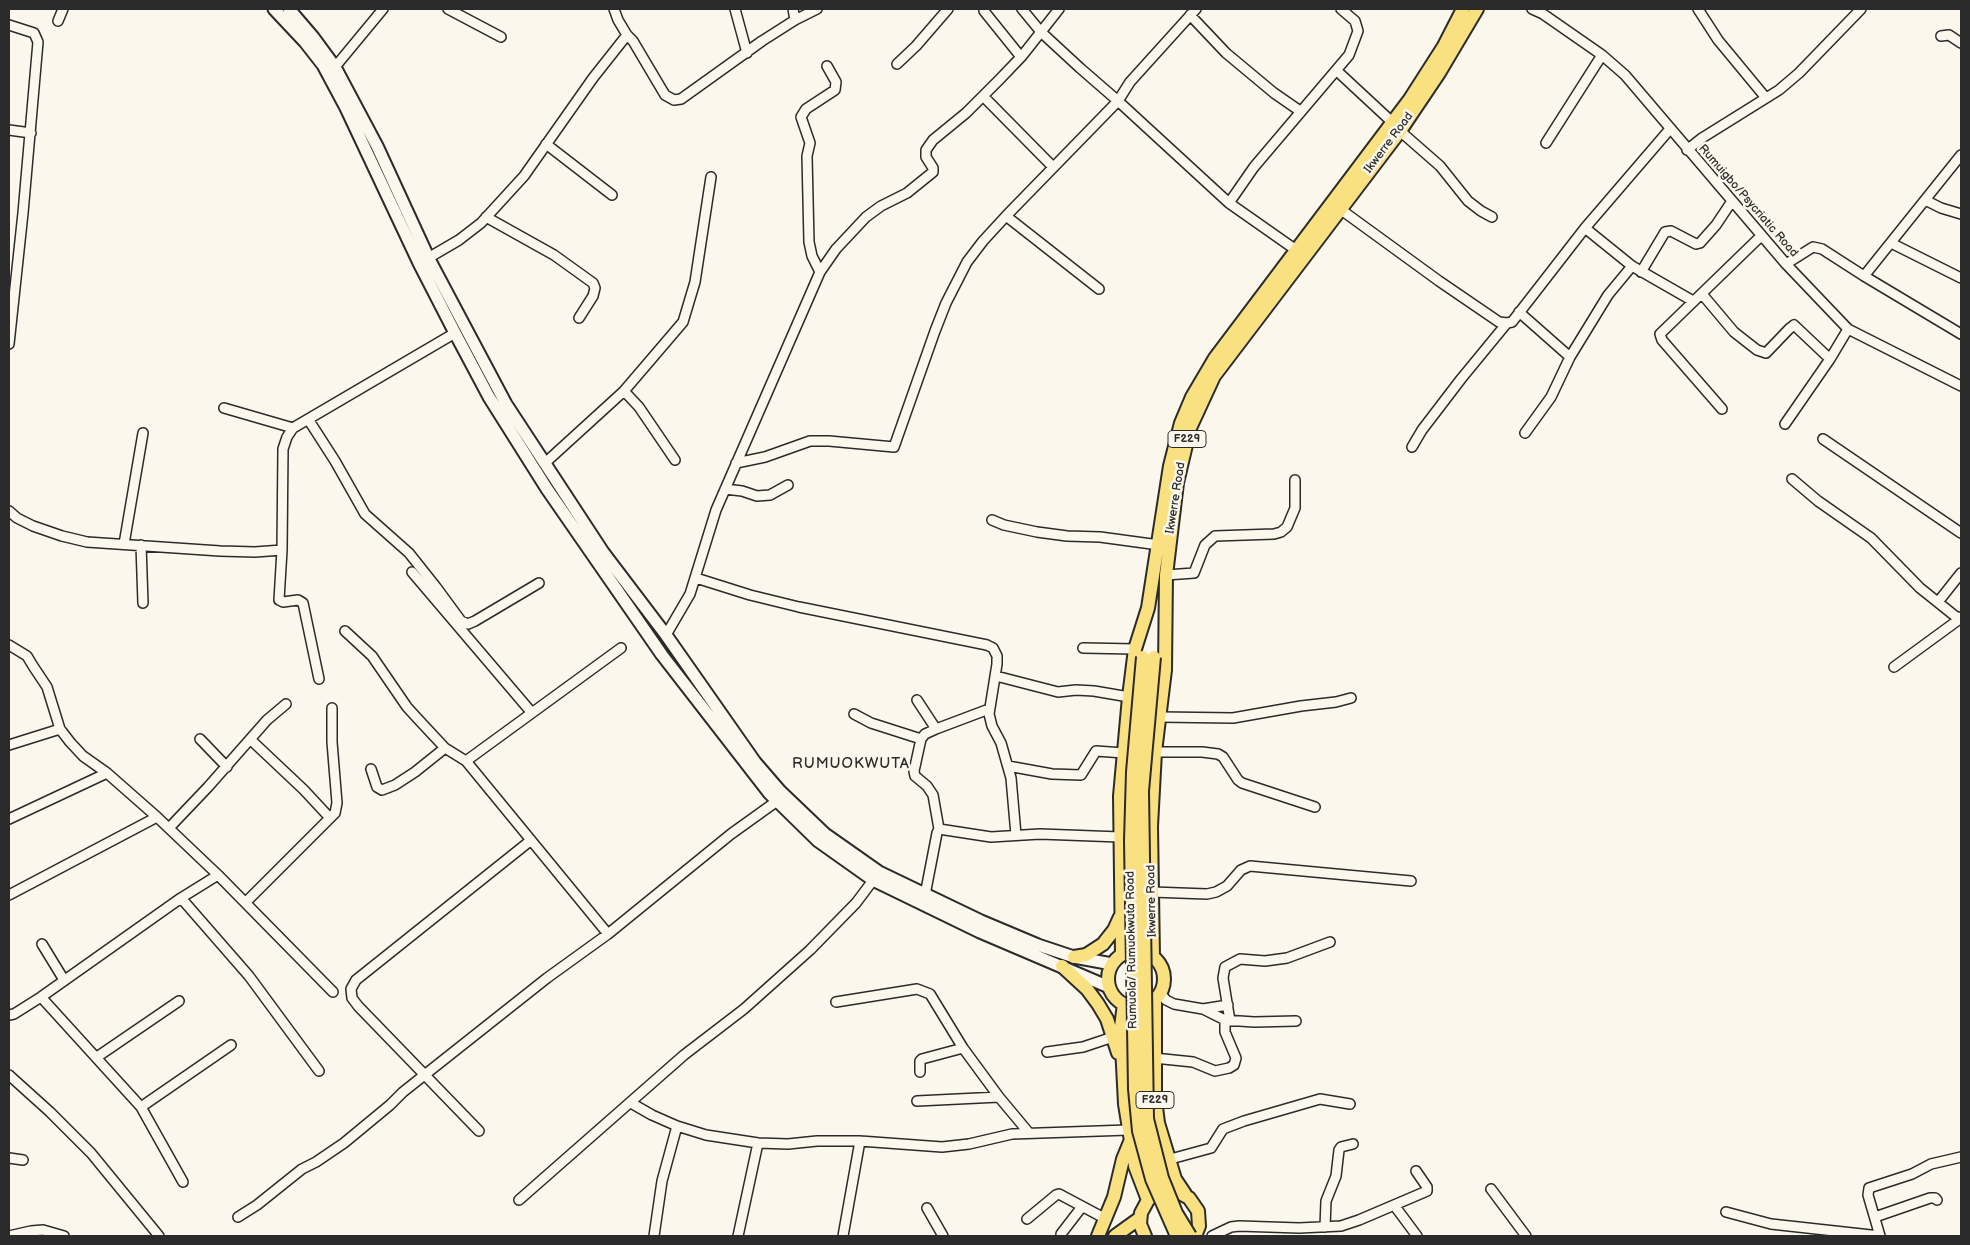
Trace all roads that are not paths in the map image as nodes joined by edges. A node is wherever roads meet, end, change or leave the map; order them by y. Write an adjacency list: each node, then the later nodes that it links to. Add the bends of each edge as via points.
1 (63, 9): 22 (street)
2 (274, 9): 63 (main road, via 323,65)
3 (289, 9): 34 (main road)
4 (383, 9): 34 (street)
5 (448, 9): 27 (street)
6 (614, 9): 25 (street)
7 (735, 9): 29 (street)
8 (792, 9): 21 (street)
9 (817, 9): 21 (street)
10 (948, 9): 32 (street)
11 (1022, 9): 24 (street)
12 (1059, 9): 24 (street)
13 (1341, 9): 35 (street, via 1355,21 1358,31 1349,55)
14 (1463, 9): 40 (main road, Ikwerre Road / F229)
15 (1477, 9): 40 (main road, Ikwerre Road / F229, via 1439,73)
16 (1532, 9): 30 (street, Rumuigbo/Psycriatic Road)
17 (1698, 9): 37 (street, via 1718,40)
18 (1861, 9): 37 (street, via 1799,73)
19 (984, 11): 31 (street)
20 (1193, 12): 38 (street, via 1130,82); 39 (street, via 1226,53)
21 (795, 20): 29 (street)
22 (58, 21)
23 (9, 25): 43 (street, via 37,36)
24 (1041, 32): 31 (street); 38 (street)
25 (627, 35): 29 (street, via 666,95 674,100 681,100); 45 (street)
26 (1941, 36): 28 (street, via 1949,35)
27 (501, 37)
28 (1961, 43)
29 (747, 52)
30 (1602, 55): 41 (street, Rumuigbo/Psycriatic Road, via 1625,75); 44 (street)
31 (1021, 57): 36 (street)
32 (897, 64)
33 (827, 66): 67 (street, via 836,82 835,90 806,109 801,117 810,143 807,156 809,242)
34 (336, 67): 63 (main road, via 377,146)
35 (1336, 70): 39 (street); 40 (street)
36 (983, 96): 48 (street); 67 (street, via 926,150 933,172 907,193 866,217)
37 (1766, 98): 46 (street)
38 (1118, 101): 48 (street); 53 (street)
39 (1300, 111): 53 (street)
40 (1396, 126): 54 (main road, Ikwerre Road / F229); 57 (street, via 1440,166 1468,201); 62 (main road, Ikwerre Road / F229)
41 (1670, 129): 46 (street, Rumuigbo/Psycriatic Road); 59 (street)
42 (9, 130): 43 (street)
43 (30, 133): 66 (street)
44 (1546, 143)
45 (546, 144): 50 (street); 58 (street, via 524,176)
46 (1687, 150): 52 (street, Rumuigbo/Psycriatic Road)
47 (1961, 155): 51 (street)
48 (1053, 167): 56 (street)
49 (711, 177): 84 (street, via 695,282 683,322)
50 (612, 195)
51 (1924, 200): 55 (street); 61 (street)
52 (1732, 201): 60 (street, Rumuigbo/Psycriatic Road); 68 (street, via 1700,243 1671,231 1665,232)
53 (1229, 203): 62 (street)
54 (1340, 209): 76 (street, via 1439,281 1499,322); 110 (main road, Ikwerre Road / F229, via 1223,363 1206,391 1190,428 1182,458)
55 (1961, 214)
56 (1006, 216): 71 (street); 96 (street, via 967,262 946,303 894,447 810,441 765,457)
57 (1492, 217)
58 (486, 218): 63 (street); 75 (street, via 554,255 592,283 595,288 593,296)
59 (1585, 228): 65 (street); 74 (street)
60 (1761, 236): 64 (street, Rumuigbo/Psycriatic Road); 72 (street)
61 (1891, 243): 69 (street); 70 (street)
62 (1296, 250): 106 (main road, Ikwerre Road / F229, via 1214,358 1192,397 1181,423 1170,466)
63 (424, 261): 78 (main road); 95 (main road, via 506,404)
64 (1786, 264): 69 (street, via 1813,247 1822,249); 77 (street, Rumuigbo/Psycriatic Road)
65 (1632, 266): 68 (street); 81 (street, via 1608,295)
66 (12, 270): 80 (street)
67 (820, 272): 96 (street)
68 (1641, 272): 73 (street)
69 (1864, 276): 79 (street)
70 (1961, 278)
71 (1099, 289)
72 (1702, 294): 73 (street); 82 (street, via 1734,332 1757,350 1766,353 1794,325)
73 (1693, 301): 86 (street, via 1661,331 1660,337)
74 (1519, 312): 76 (street); 81 (street)
75 (579, 318)
76 (1507, 324): 93 (street, via 1461,379)
77 (1848, 330): 82 (street); 83 (street, Rumuigbo/Psycriatic Road)
78 (455, 334): 87 (street); 149 (main road, via 489,397 576,532 662,655)
79 (1961, 334)
80 (9, 344)
81 (1570, 357): 91 (street, via 1550,398)
82 (1830, 359): 88 (street)
83 (1961, 386)
84 (624, 390): 94 (street); 95 (street)
85 (224, 408): 89 (street)
86 (1722, 409)
87 (308, 419): 89 (street); 112 (street, via 365,514 409,553 460,621 468,624 475,621)
88 (1784, 424)
89 (293, 428): 107 (street, via 283,448)
90 (143, 433): 104 (street)
91 (1525, 433)
92 (1823, 439): 103 (street)
93 (1412, 447)
94 (675, 460)
95 (545, 463): 118 (main road, via 603,552)
96 (736, 463): 100 (street)
97 (1792, 479): 113 (street, via 1871,538)
98 (1295, 480): 110 (street, via 1295,508 1287,527 1281,532 1215,536 1205,545 1194,573)
99 (788, 485): 100 (street, via 770,495 757,496)
100 (725, 488): 111 (street)
101 (9, 511): 104 (street, via 17,518 62,536 87,542)
102 (992, 520): 106 (street, via 1037,532)
103 (1961, 533)
104 (124, 544): 105 (street)
105 (141, 545): 107 (street, via 220,551); 114 (street)
106 (1159, 545): 122 (main road, Ikwerre Road / F229)
107 (282, 550): 125 (street, via 279,600 303,603)
108 (412, 572): 132 (street)
109 (1961, 573): 113 (street)
110 (1166, 575): 115 (main road, Ikwerre Road / F229)
111 (696, 578): 118 (street); 124 (street, via 799,607 987,645 996,651)
112 (539, 583)
113 (1938, 602): 116 (street)
114 (143, 603)
115 (1165, 612): 122 (main road); 134 (main road, Ikwerre Road / F229, via 1165,670)
116 (1961, 618): 123 (street)
117 (345, 631): 141 (street, via 372,656 407,707)
118 (666, 636): 160 (main road, via 755,762 780,791)
119 (9, 646): 135 (street, via 27,656 38,673)
120 (621, 648): 132 (street)
121 (1083, 648): 122 (street)
122 (1144, 654): 126 (main road); 245 (main road, Rumuola/ Rumuokwuta Road, bridge, via 1133,772 1131,841 1135,1090 1139,1131 1152,1179); 246 (main road, Rumuola/ Rumuokwuta Road, bridge, via 1142,791 1147,1120 1162,1178 1176,1213)
123 (1894, 667)
124 (996, 676): 126 (street, via 1058,692 1094,691); 131 (street)
125 (319, 679)
126 (1129, 697): 143 (main road)
127 (1351, 698): 134 (street, via 1233,718)
128 (917, 700): 136 (street)
129 (286, 704): 139 (street)
130 (332, 708): 152 (street, via 337,803)
131 (990, 709): 136 (street); 146 (street, via 992,726)
132 (532, 713): 144 (street)
133 (854, 714): 138 (street, via 871,724)
134 (1160, 717): 142 (main road, Ikwerre Road / F229)
135 (60, 728): 140 (street); 148 (street, via 83,756)
136 (936, 729): 138 (street)
137 (200, 739): 145 (street)
138 (921, 739): 155 (street, via 914,772 933,796)
139 (251, 740): 145 (street); 152 (street)
140 (9, 745)
141 (445, 748): 144 (street); 147 (street, via 415,772 382,790 377,787)
142 (1156, 752): 150 (street, via 1218,754 1242,783); 162 (main road, Ikwerre Road / F229, via 1151,826)
143 (1124, 753): 146 (street, via 1096,751 1081,775 1052,774); 157 (main road)
144 (466, 762): 158 (street)
145 (227, 766): 154 (street)
146 (1008, 766): 156 (street)
147 (370, 769)
148 (107, 773): 151 (street); 153 (street)
149 (777, 801): 160 (main road, via 818,841); 168 (street, via 731,834)
150 (1315, 807)
151 (157, 817): 154 (street); 163 (street)
152 (330, 818): 166 (street)
153 (9, 819)
154 (168, 828): 159 (street)
155 (940, 829): 156 (street, via 991,837); 164 (street)
156 (1016, 835): 157 (street)
157 (1120, 837): 167 (main road)
158 (530, 841): 168 (street); 199 (street, via 356,980 351,990 358,1006)
159 (218, 875): 165 (street); 166 (street)
160 (876, 876): 164 (main road); 175 (main road, via 972,928); 202 (street, via 856,903 810,950)
161 (1410, 881): 162 (street, via 1250,866 1216,892)
162 (1152, 892): 172 (main road, Ikwerre Road / F229)
163 (9, 895)
164 (925, 895): 173 (main road, via 1006,932)
165 (181, 898): 176 (street); 195 (street, via 250,976)
166 (246, 902): 178 (street)
167 (1122, 910): 171 (main road); 173 (main road, via 1114,930 1103,944 1086,955)
168 (608, 934): 199 (street)
169 (1330, 942): 184 (street, via 1287,958 1265,961 1240,959 1225,967 1223,978)
170 (42, 944): 176 (street)
171 (1122, 955): 172 (main road, via 1137,951); 174 (main road)
172 (1153, 957): 180 (main road, via 1161,965 1164,976)
173 (1074, 958): 174 (main road)
174 (1112, 964): 177 (main road, via 1108,975)
175 (1062, 966): 177 (main road); 189 (main road, via 1098,1004)
176 (64, 980): 179 (street)
177 (1109, 987): 183 (main road)
178 (333, 992)
179 (41, 996): 186 (street); 193 (street)
180 (1157, 997): 183 (main road, via 1141,1006); 185 (street); 194 (main road, F229)
181 (180, 1001): 193 (street)
182 (836, 1002): 191 (street, via 917,989 924,991 930,994)
183 (1124, 1004): 196 (main road, F229, via 1121,1027)
184 (1228, 1005): 185 (street); 187 (street)
185 (1203, 1009): 187 (street)
186 (9, 1015)
187 (1228, 1020): 188 (street); 194 (street, via 1225,1032 1236,1058 1229,1068 1215,1071 1193,1062)
188 (1296, 1021)
189 (1113, 1037): 192 (street, via 1083,1047); 196 (main road)
190 (231, 1045): 204 (street)
191 (963, 1048): 197 (street, via 920,1060); 200 (street)
192 (1047, 1052)
193 (97, 1057): 204 (street)
194 (1154, 1058): 215 (main road, F229, via 1158,1123)
195 (320, 1071)
196 (1123, 1071): 208 (main road, F229)
197 (920, 1072)
198 (9, 1075): 237 (street, via 91,1152)
199 (424, 1077): 206 (street); 227 (street, via 344,1143 302,1169)
200 (998, 1097): 201 (street); 207 (street)
201 (917, 1101)
202 (631, 1103): 205 (street); 220 (street)
203 (1350, 1104): 215 (street, via 1320,1100 1244,1121 1223,1129 1211,1148)
204 (141, 1107): 217 (street)
205 (677, 1126): 210 (street, via 706,1135); 238 (street, via 662,1181)
206 (478, 1131)
207 (1029, 1134): 208 (street); 209 (street, via 1004,1135 942,1147)
208 (1129, 1136): 221 (main road, F229, via 1135,1166); 231 (main road)
209 (860, 1141): 210 (street); 240 (street)
210 (758, 1143): 239 (street)
211 (1353, 1144): 232 (street, via 1339,1150 1335,1182 1326,1201)
212 (1961, 1157): 230 (street, via 1931,1164 1869,1188)
213 (9, 1158): 214 (street)
214 (23, 1160)
215 (1168, 1160): 219 (main road, F229)
216 (1416, 1171): 223 (street, via 1427,1191)
217 (183, 1182)
218 (1491, 1189): 249 (street)
219 (1185, 1194): 221 (main road, via 1164,1191); 233 (main road, F229, via 1196,1206)
220 (519, 1200)
221 (1148, 1200): 229 (main road)
222 (1937, 1200): 230 (street, via 1930,1198)
223 (1394, 1205): 232 (street, via 1341,1226); 248 (street)
224 (926, 1208): 241 (street)
225 (1081, 1208): 228 (street, via 1056,1194); 231 (street); 234 (street)
226 (1726, 1212): 250 (street, via 1771,1224)
227 (238, 1217)
228 (1027, 1218)
229 (1140, 1218): 243 (main road); 244 (main road)
230 (1875, 1218): 250 (street)
231 (1106, 1220): 242 (main road)
232 (1325, 1227): 247 (street, via 1239,1226)
233 (1199, 1233)
234 (1061, 1234)
235 (9, 1236): 236 (street, via 43,1230)
236 (64, 1236)
237 (159, 1236)
238 (654, 1236)
239 (738, 1236)
240 (843, 1236)
241 (943, 1236)
242 (1098, 1236)
243 (1115, 1236)
244 (1145, 1236)
245 (1177, 1236)
246 (1190, 1236)
247 (1212, 1236)
248 (1416, 1236)
249 (1526, 1236)
250 (1880, 1236)

